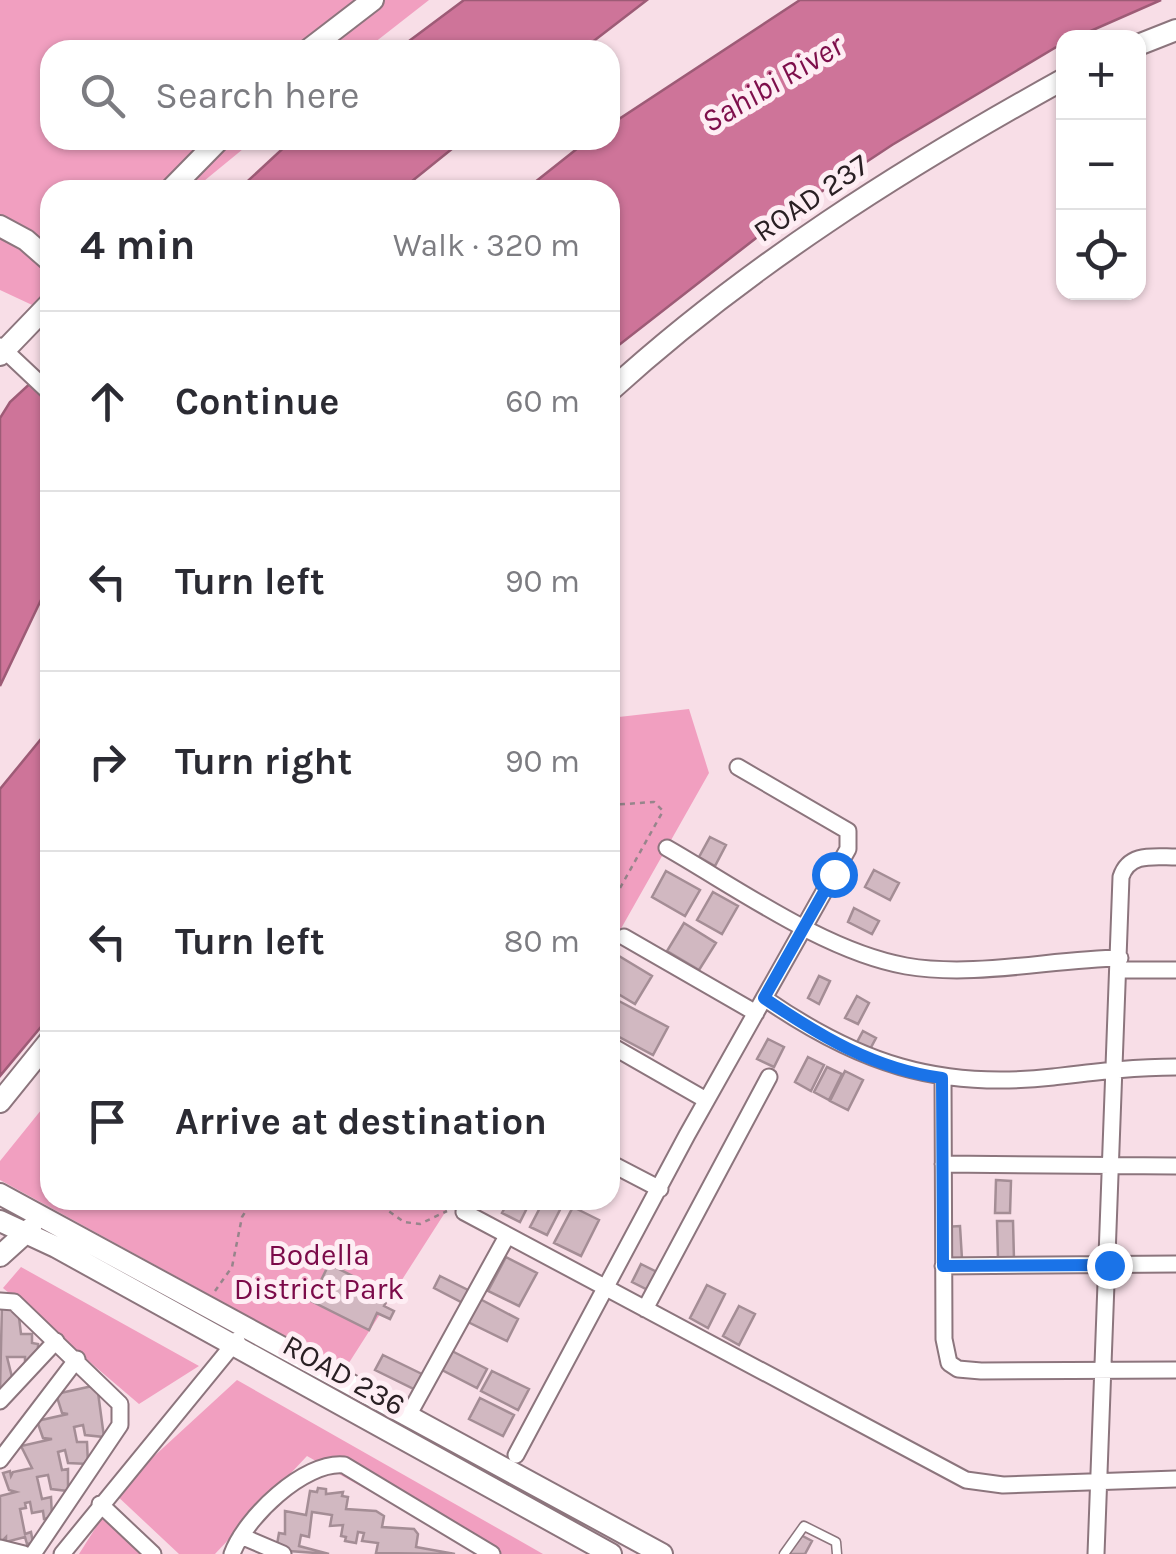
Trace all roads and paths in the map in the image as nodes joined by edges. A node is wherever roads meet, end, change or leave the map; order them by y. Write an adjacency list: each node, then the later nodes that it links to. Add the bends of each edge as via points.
1 (373, 0): 3 (street)
2 (1176, 30): 4 (street)
3 (321, 40)
4 (1146, 42)
5 (1056, 83): 12 (street, ROAD 237, via 775,257)
6 (209, 150): 7 (street)
7 (180, 180)
8 (0, 226): 9 (street)
9 (40, 255)
10 (40, 313): 11 (street)
11 (1, 350): 13 (street)
12 (620, 382)
13 (40, 384)
14 (738, 767): 19 (street, via 848,831 848,849)
15 (620, 804): 18 (path, via 654,802 663,812)
16 (666, 848): 19 (street)
17 (1176, 857): 21 (street, via 1134,858 1124,866)
18 (620, 888)
19 (806, 927): 21 (street, via 906,966); 23 (street)
20 (624, 937): 24 (street)
21 (1120, 964): 22 (street); 27 (street)
22 (1176, 970)
23 (764, 998): 24 (street); 30 (street, via 840,1047)
24 (756, 1013): 31 (street)
25 (620, 1051): 31 (street)
26 (40, 1052): 32 (street)
27 (1116, 1067): 28 (street); 30 (street, via 1039,1078); 34 (street)
28 (1176, 1067)
29 (769, 1077): 54 (street)
30 (942, 1078): 33 (street)
31 (706, 1100): 37 (street)
32 (0, 1102)
33 (943, 1164): 34 (street); 50 (street)
34 (1112, 1166): 35 (street); 49 (street)
35 (1176, 1166)
36 (620, 1168): 37 (street)
37 (660, 1189): 52 (street)
38 (0, 1194): 39 (street)
39 (21, 1206): 43 (street); 44 (street)
40 (247, 1210): 51 (path, via 238,1253)
41 (388, 1210): 42 (path, via 420,1224 440,1212)
42 (464, 1212): 46 (street)
43 (42, 1216): 45 (street); 55 (street)
44 (2, 1225): 45 (street, ROAD 236)
45 (24, 1235): 47 (street); 57 (street, ROAD 236)
46 (506, 1236): 52 (street); 62 (street)
47 (0, 1256)
48 (1176, 1264): 49 (street)
49 (1109, 1265): 50 (street); 59 (street)
50 (943, 1266): 59 (street, via 944,1339 949,1363 958,1369)
51 (219, 1286)
52 (607, 1289): 54 (street); 64 (street)
53 (0, 1301): 56 (street, via 14,1302)
54 (644, 1309): 67 (street, via 966,1480)
55 (248, 1328): 57 (street); 62 (street)
56 (56, 1341): 58 (street); 61 (street)
57 (230, 1347): 68 (street, ROAD 236); 69 (street)
58 (77, 1359): 63 (street); 65 (street, via 120,1404 120,1425)
59 (1105, 1369): 60 (street); 67 (street)
60 (1176, 1370)
61 (0, 1401)
62 (408, 1416): 64 (street)
63 (0, 1460)
64 (511, 1463): 68 (lane); 73 (street)
65 (84, 1478): 69 (street); 75 (street)
66 (1176, 1479): 67 (street)
67 (1101, 1481): 84 (street)
68 (494, 1491): 81 (street, ROAD 236)
69 (103, 1500): 76 (street); 77 (street)
70 (242, 1536): 71 (street, via 292,1482 332,1464 344,1465); 78 (street); 79 (street)
71 (464, 1546): 80 (street)
72 (0, 1548): 74 (street)
73 (656, 1552)
74 (24, 1554)
75 (33, 1554)
76 (62, 1554)
77 (153, 1554)
78 (232, 1554)
79 (282, 1554)
80 (492, 1554)
81 (611, 1554)
82 (784, 1554): 83 (lane, via 804,1526 836,1542)
83 (837, 1554)
84 (1096, 1554)

